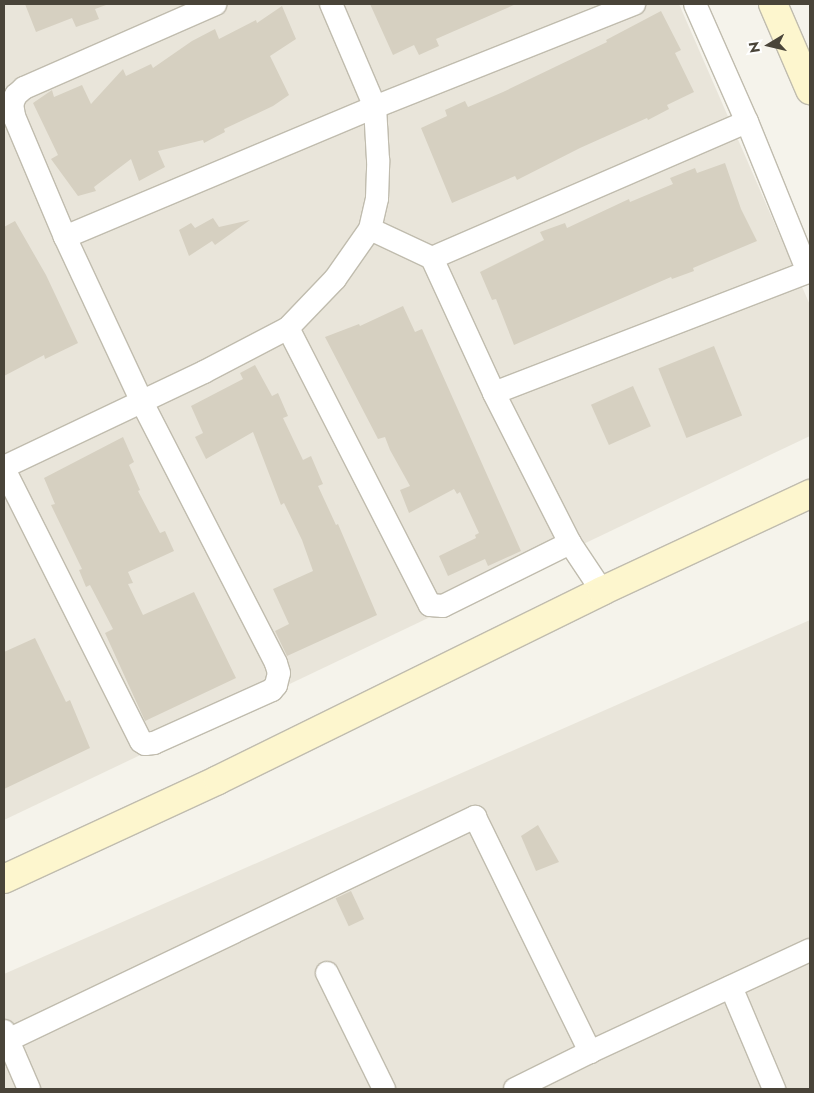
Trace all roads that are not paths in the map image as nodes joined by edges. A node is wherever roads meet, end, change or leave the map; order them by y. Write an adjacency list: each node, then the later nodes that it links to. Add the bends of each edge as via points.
1 (215, 4): 10 (street, via 24,88 16,95 12,104 14,116)
2 (331, 4): 7 (street)
3 (634, 4): 7 (street)
4 (695, 4): 8 (street)
5 (773, 4): 6 (street)
6 (810, 90)
7 (375, 107): 9 (street, via 377,198); 10 (street)
8 (747, 122): 11 (street); 12 (street)
9 (370, 229): 11 (street); 13 (street, via 335,279)
10 (65, 237): 15 (street)
11 (432, 258): 14 (street)
12 (809, 275): 14 (street)
13 (288, 328): 15 (street, via 204,372); 18 (street, via 430,605 443,606)
14 (494, 393): 18 (street)
15 (141, 400): 16 (street); 16 (street, via 276,663 278,680 272,690 154,743 142,742)
16 (4, 468)
17 (810, 494): 19 (street)
18 (570, 543): 19 (street)
19 (602, 591): 20 (street, via 218,780)
20 (4, 879)
21 (810, 950): 23 (street)
22 (327, 973): 27 (street)
23 (731, 987): 25 (street); 29 (street)
24 (6, 1035): 25 (street, via 475,817); 26 (street)
25 (590, 1052): 28 (street)
26 (29, 1089)
27 (384, 1089)
28 (515, 1089)
29 (774, 1089)

